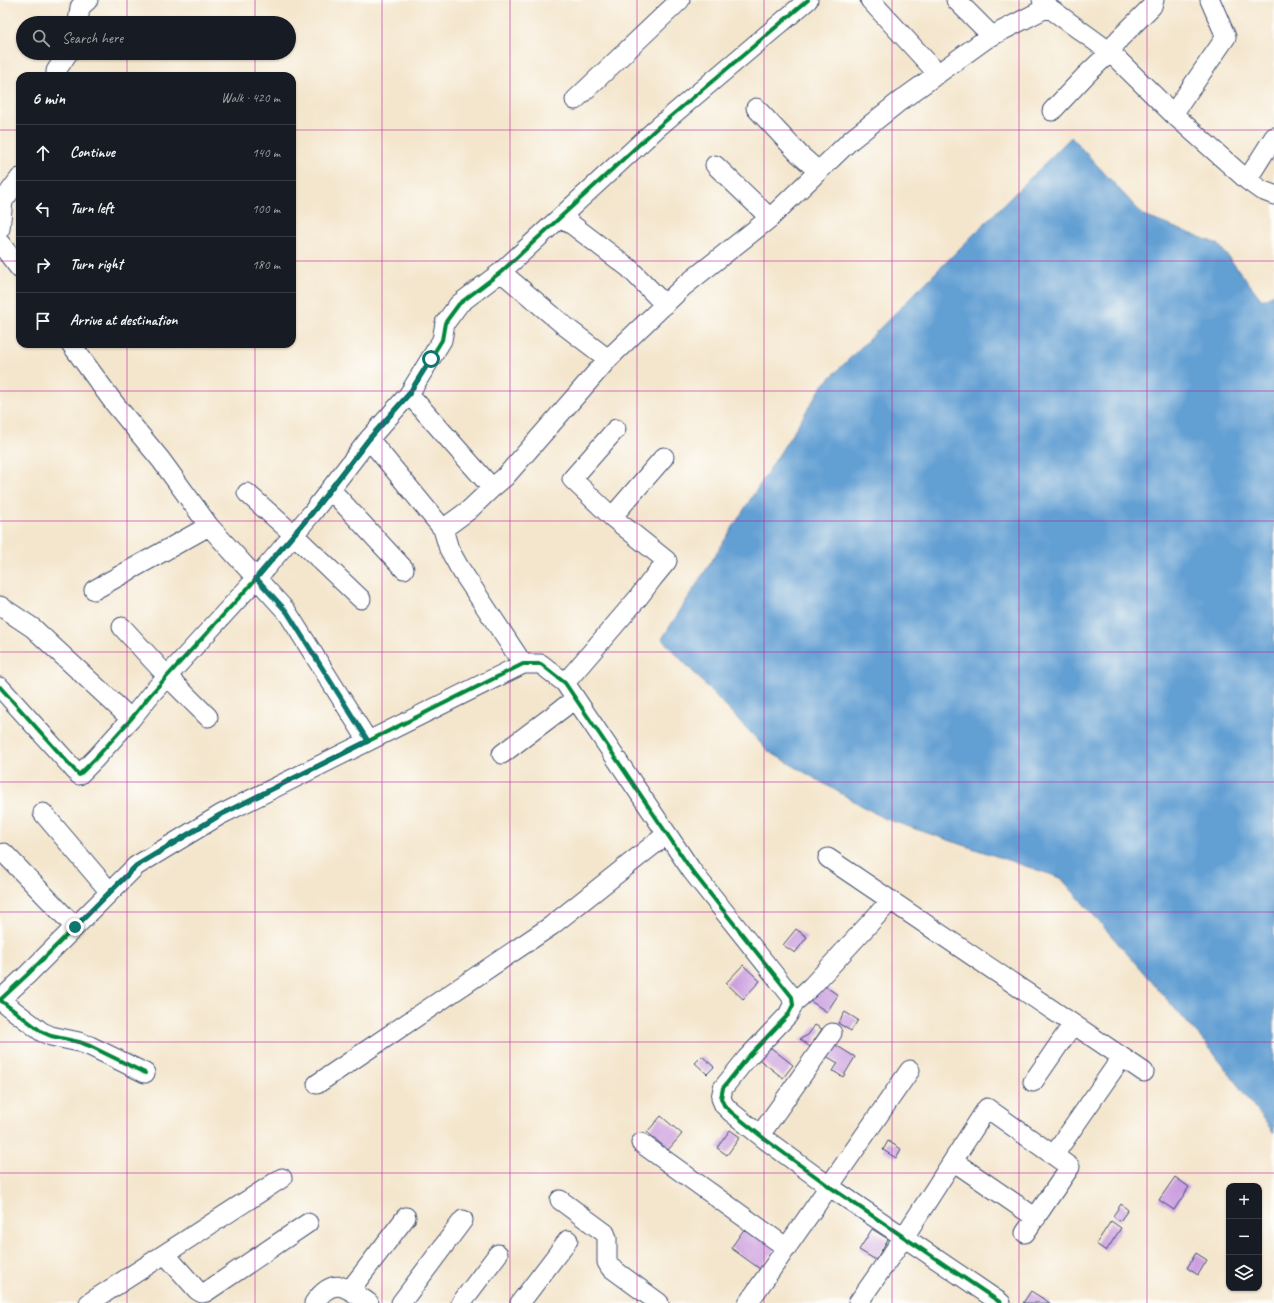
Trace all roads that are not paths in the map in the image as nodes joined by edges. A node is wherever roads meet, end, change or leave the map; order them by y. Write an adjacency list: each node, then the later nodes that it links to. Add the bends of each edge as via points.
1 (88, 0): 9 (street, via 80,7)
2 (680, 0): 15 (street)
3 (808, 0): 25 (street, via 657,128)
4 (870, 0): 14 (street)
5 (956, 0): 10 (street)
6 (1154, 0): 11 (street, via 1152,6 1119,39)
7 (1210, 0): 18 (street, via 1226,37)
8 (1045, 3): 10 (street); 11 (street)
9 (79, 16)
10 (992, 36): 14 (street)
11 (1110, 52): 17 (street); 18 (street)
12 (63, 60): 13 (street)
13 (56, 72)
14 (938, 74): 21 (street, via 900,100)
15 (575, 100)
16 (756, 108): 21 (street)
17 (1052, 111)
18 (1173, 114): 22 (street)
19 (1273, 139): 22 (street)
20 (715, 165): 26 (street)
21 (818, 171): 26 (street)
22 (1247, 180): 24 (street)
23 (16, 183): 27 (street, via 3,201)
24 (1274, 195)
25 (562, 217): 30 (street); 31 (street, via 629,268)
26 (770, 218): 31 (street)
27 (0, 229)
28 (0, 243): 29 (street)
29 (16, 264)
30 (501, 272): 33 (street); 34 (street, via 454,310 445,323 442,340)
31 (665, 304): 33 (street)
32 (74, 348): 42 (street, via 114,403 162,460)
33 (608, 359): 38 (street, via 505,477)
34 (409, 394): 36 (street); 38 (street)
35 (616, 429): 41 (street, via 572,479)
36 (369, 439): 39 (street); 43 (street)
37 (664, 457): 41 (street)
38 (492, 488): 43 (street, via 469,510)
39 (330, 489): 44 (street); 45 (street)
40 (247, 493): 44 (street)
41 (612, 517): 54 (street, via 667,561)
42 (209, 526): 46 (street); 47 (street)
43 (443, 529): 51 (street, via 449,549 459,568)
44 (294, 534): 46 (street); 48 (street)
45 (404, 569)
46 (256, 578): 52 (street); 57 (street, via 287,612)
47 (94, 590)
48 (361, 599)
49 (3, 613): 56 (street, via 32,628)
50 (122, 627): 52 (street)
51 (523, 664): 54 (street, via 541,664); 57 (street)
52 (167, 676): 55 (street); 56 (street)
53 (0, 687): 56 (street, via 79,775)
54 (570, 691): 58 (street); 60 (street)
55 (208, 717)
56 (131, 720)
57 (368, 741): 63 (street, via 220,815 136,866)
58 (502, 754)
59 (43, 813): 63 (street)
60 (666, 834): 66 (street, via 692,871 791,994); 74 (street, via 551,926)
61 (4, 853): 65 (street)
62 (828, 858): 64 (street)
63 (110, 892): 65 (street)
64 (891, 900): 66 (street, via 812,986); 67 (street)
65 (75, 927): 72 (street, via 0,1000 42,1032 90,1046)
66 (793, 1001): 75 (street, via 788,1015 747,1058 721,1093 727,1108)
67 (1073, 1024): 69 (street); 73 (street)
68 (832, 1033): 75 (street)
69 (1122, 1057): 71 (street); 77 (street)
70 (910, 1070): 80 (street)
71 (1144, 1072)
72 (146, 1073)
73 (1034, 1082)
74 (316, 1084)
75 (760, 1135): 80 (street)
76 (641, 1143): 89 (street)
77 (1054, 1155): 78 (street, via 988,1108); 83 (street, via 1070,1167)
78 (954, 1161): 83 (street); 87 (street)
79 (282, 1178): 90 (street)
80 (830, 1187): 87 (street); 89 (street)
81 (560, 1200): 100 (street, via 605,1233 606,1262 610,1267)
82 (406, 1217): 92 (street)
83 (1036, 1218): 86 (street)
84 (463, 1220): 97 (street)
85 (308, 1224): 90 (street, via 206,1292 197,1290)
86 (1025, 1234)
87 (904, 1237): 102 (street); 103 (street)
88 (568, 1240): 99 (street)
89 (786, 1248): 101 (street)
90 (166, 1254): 93 (street)
91 (498, 1254): 98 (street)
92 (350, 1290): 95 (street, via 340,1286 331,1287); 96 (street)
93 (110, 1297): 94 (street)
94 (88, 1303)
95 (314, 1303)
96 (370, 1303)
97 (401, 1303)
98 (461, 1303)
99 (520, 1303)
100 (659, 1303)
101 (748, 1303)
102 (858, 1303)
103 (1000, 1303)

